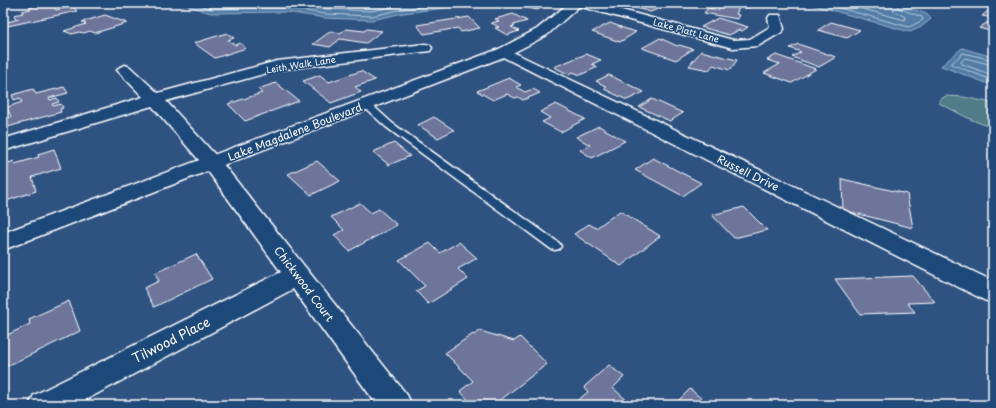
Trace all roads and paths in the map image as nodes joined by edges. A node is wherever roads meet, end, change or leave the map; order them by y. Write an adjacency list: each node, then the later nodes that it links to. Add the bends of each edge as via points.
1 (577, 3): 5 (street, Lake Magdalene Boulevard, via 542,32)
2 (582, 3): 3 (street, Lake Platt Lane, via 734,44 752,43 777,29)
3 (775, 18)
4 (426, 48): 7 (street, Leith Walk Lane, via 277,66)
5 (504, 52): 8 (street, Lake Magdalene Boulevard); 14 (street, Russell Drive)
6 (125, 70): 7 (street)
7 (155, 99): 9 (street, Leith Walk Lane); 10 (street)
8 (367, 105): 10 (street, Lake Magdalene Boulevard); 12 (lane, via 389,125)
9 (3, 146)
10 (212, 164): 11 (street, Lake Magdalene Boulevard); 13 (street, Chickwood Court)
11 (3, 242)
12 (555, 246)
13 (297, 275): 15 (street, Tilwood Place); 16 (street, Chickwood Court)
14 (993, 293)
15 (45, 405)
16 (396, 405)

